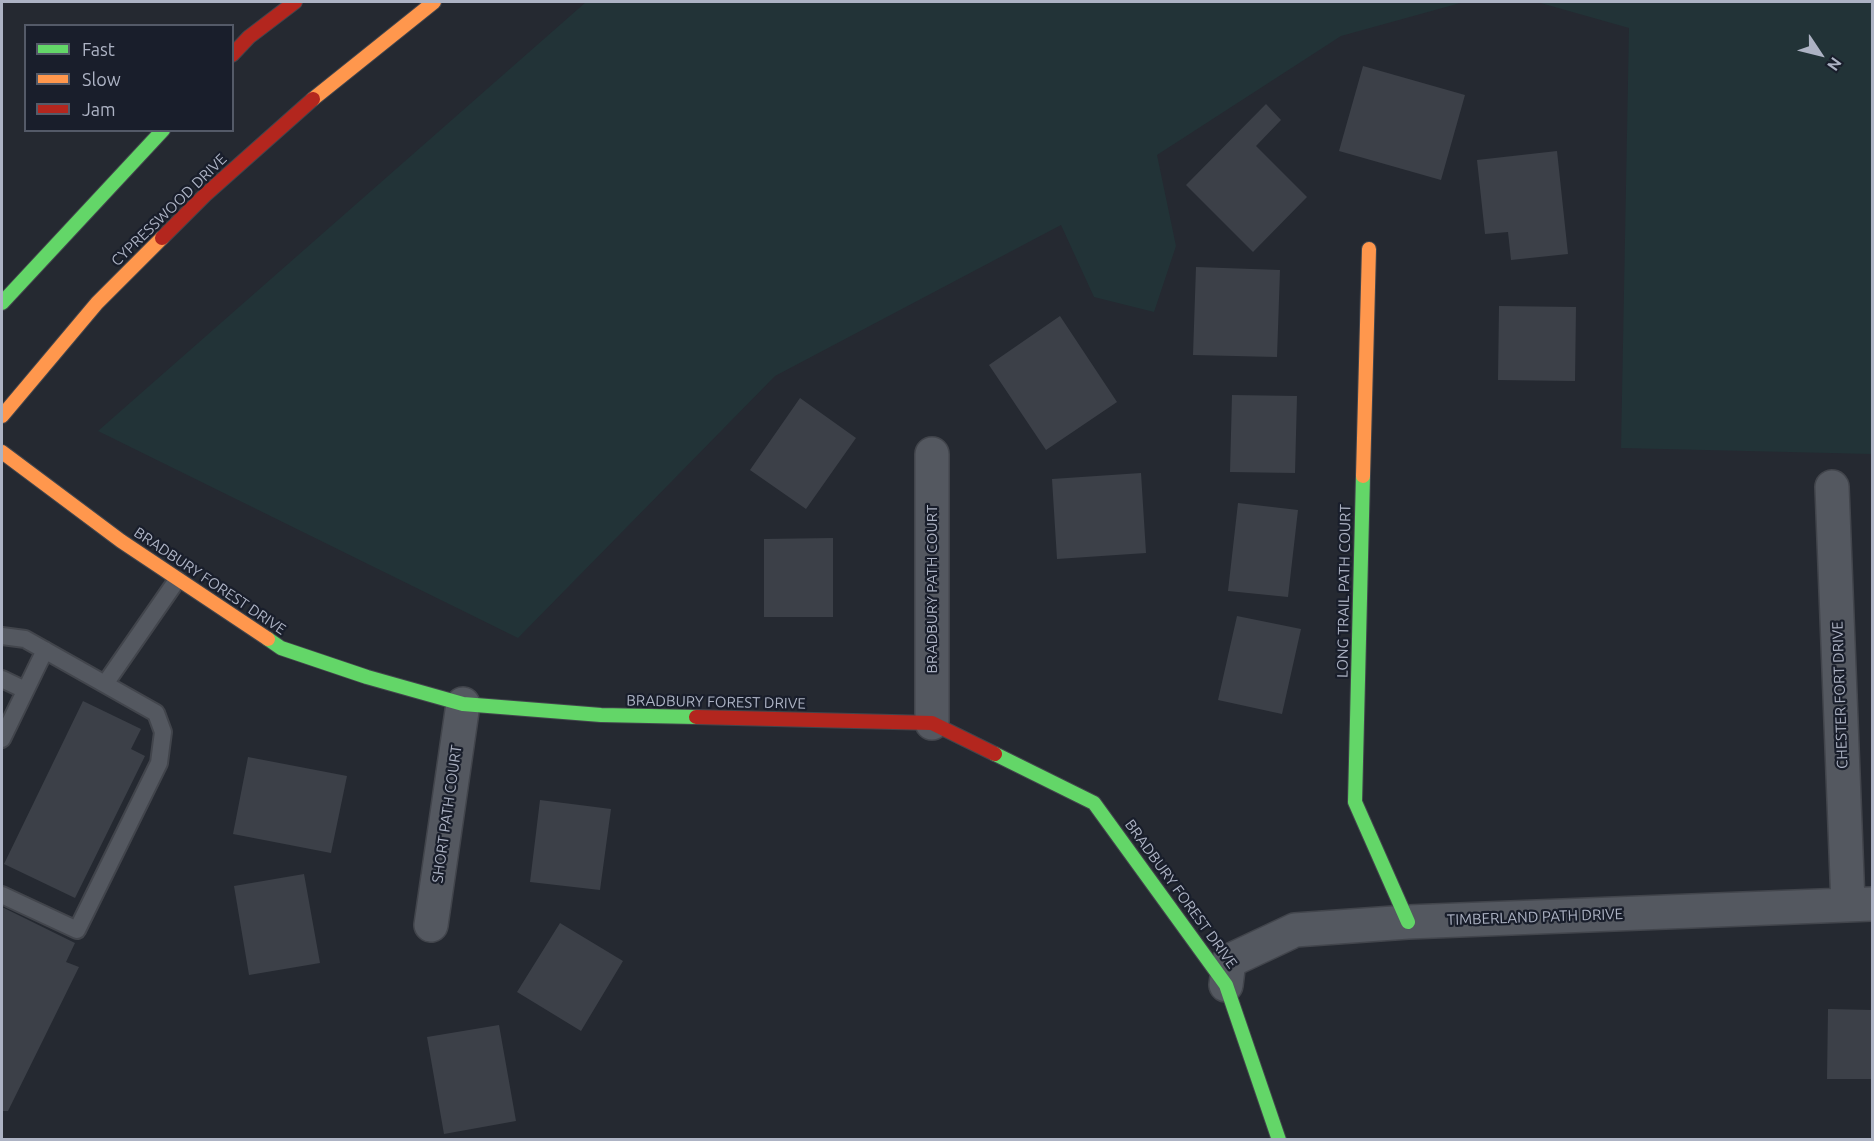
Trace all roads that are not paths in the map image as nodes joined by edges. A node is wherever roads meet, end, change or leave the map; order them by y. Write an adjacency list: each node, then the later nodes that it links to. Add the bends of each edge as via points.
1 (295, 2): 3 (street)
2 (434, 2): 7 (street, CYPRESSWOOD DRIVE, via 320,93 205,195 97,303)
3 (234, 53)
4 (161, 132): 6 (street)
5 (1369, 249): 22 (street, LONG TRAIL PATH COURT, via 1355,802)
6 (2, 303)
7 (2, 416)
8 (2, 452): 11 (street, BRADBURY FOREST DRIVE)
9 (932, 454): 18 (street, BRADBURY PATH COURT)
10 (1832, 487): 21 (street, CHESTER FORT DRIVE)
11 (177, 580): 15 (lane); 17 (street, BRADBURY FOREST DRIVE, via 281,648)
12 (2, 636): 13 (lane, via 25,639)
13 (45, 650): 15 (lane); 16 (lane)
14 (2, 679): 16 (lane)
15 (105, 684): 20 (lane, via 156,713 163,732 159,763 77,930)
16 (25, 690): 19 (lane)
17 (463, 704): 18 (street, BRADBURY FOREST DRIVE, via 601,716); 23 (street, SHORT PATH COURT)
18 (932, 723): 24 (street, BRADBURY FOREST DRIVE, via 1094,803)
19 (4, 728)
20 (2, 895)
21 (1860, 904): 22 (street, TIMBERLAND PATH DRIVE)
22 (1408, 922): 24 (street, TIMBERLAND PATH DRIVE, via 1295,930 1229,961)
23 (431, 925)
24 (1226, 985): 25 (street, BRADBURY FOREST DRIVE)
25 (1279, 1140)

